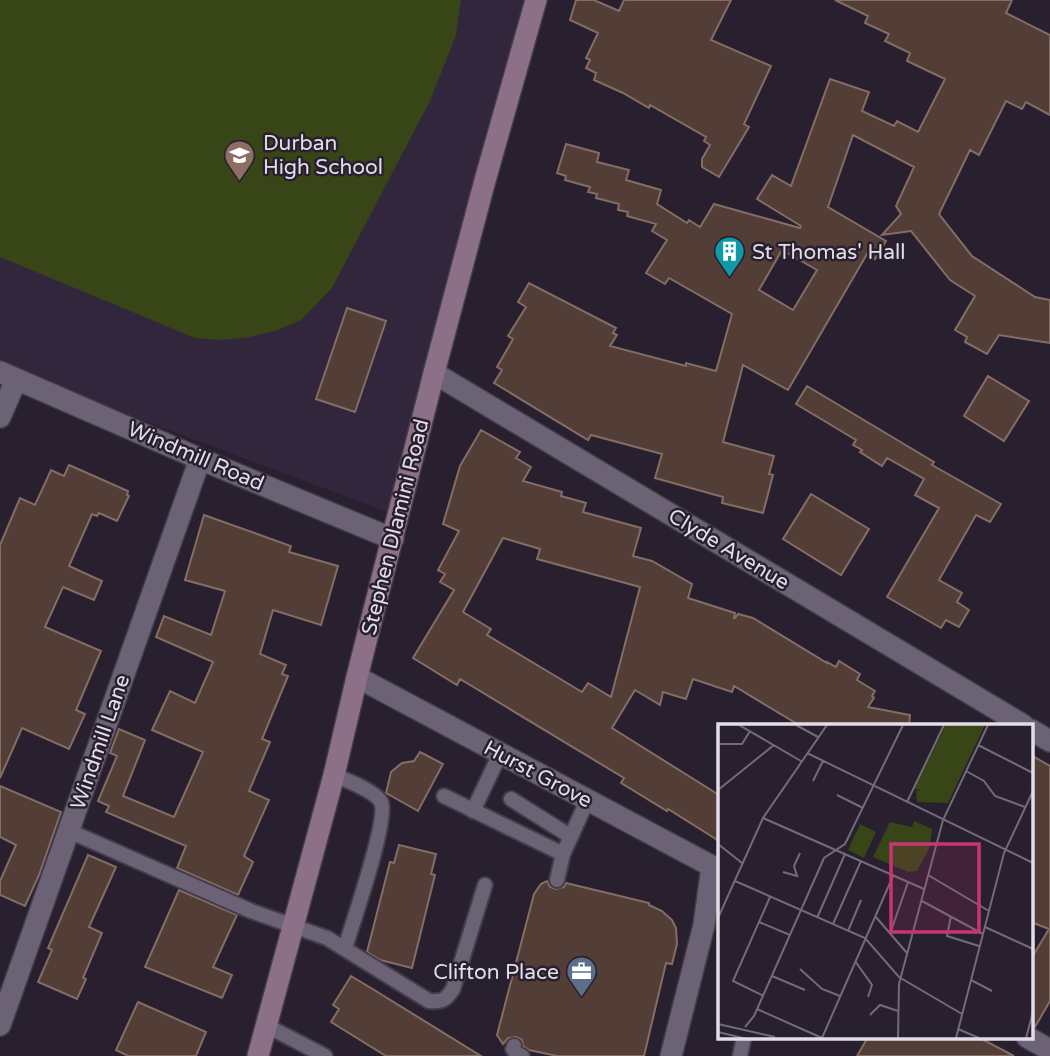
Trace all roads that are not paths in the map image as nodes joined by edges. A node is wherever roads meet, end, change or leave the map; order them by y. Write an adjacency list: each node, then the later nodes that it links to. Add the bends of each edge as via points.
1 (536, 0): 2 (main road, Stephen Dlamini Road)
2 (434, 373): 6 (main road, Stephen Dlamini Road); 8 (street, Clyde Avenue)
3 (8, 376): 4 (street); 5 (street, Windmill Road)
4 (0, 416)
5 (200, 459): 6 (street, Windmill Road); 17 (street, Windmill Lane)
6 (393, 538): 7 (main road, Stephen Dlamini Road)
7 (357, 677): 11 (street, Hurst Grove); 12 (main road, Stephen Dlamini Road)
8 (1021, 724)
9 (1032, 731): 10 (street)
10 (1050, 741)
11 (500, 754): 15 (street, Hurst Grove); 16 (lane)
12 (334, 775): 23 (main road, Stephen Dlamini Road); 24 (lane, via 377,796 382,804 380,830)
13 (444, 796): 16 (lane)
14 (511, 799): 18 (lane)
15 (587, 801): 18 (lane); 20 (street, Hurst Grove)
16 (473, 811): 19 (lane)
17 (69, 831): 23 (lane); 25 (street, Windmill Lane)
18 (570, 836): 19 (lane)
19 (563, 854): 21 (lane)
20 (716, 869): 32 (street)
21 (557, 880)
22 (485, 885): 24 (lane, via 453,989 440,1002 429,1001)
23 (293, 926): 24 (lane); 26 (main road, Stephen Dlamini Road)
24 (345, 948)
25 (0, 1025)
26 (267, 1026): 30 (main road, Stephen Dlamini Road); 31 (lane)
27 (744, 1038): 33 (lane)
28 (1029, 1038): 29 (street)
29 (1050, 1050)
30 (258, 1056)
31 (325, 1056)
32 (671, 1056)
33 (740, 1056)

